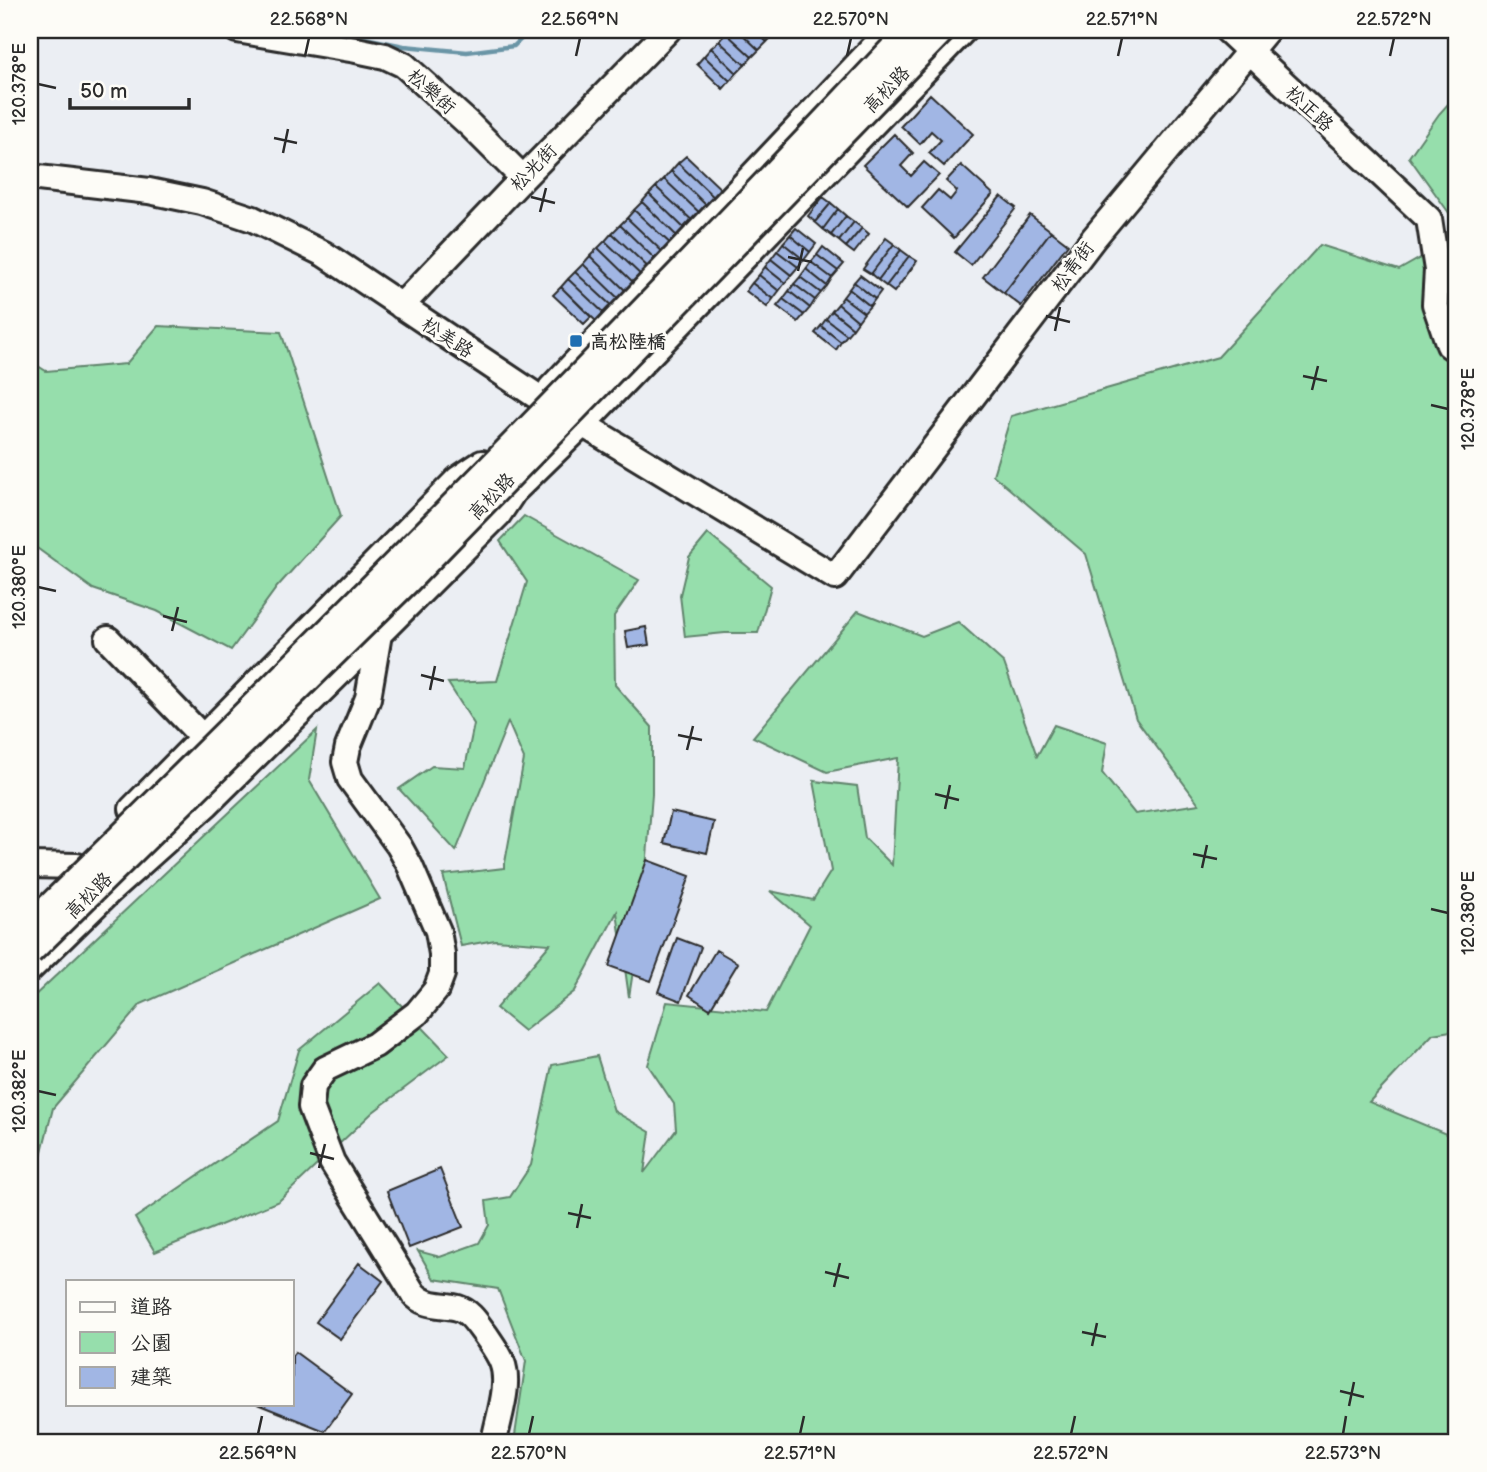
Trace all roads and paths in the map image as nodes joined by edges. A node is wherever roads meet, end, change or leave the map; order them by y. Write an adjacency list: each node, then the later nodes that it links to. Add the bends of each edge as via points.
1 (237, 30): 11 (street, 松樂街, via 356,50 404,65)
2 (668, 30): 11 (street, 松光街)
3 (890, 30): 14 (street, 高松路)
4 (910, 30): 23 (street, 高松路, bridge)
5 (943, 30): 23 (street, 高松路, bridge, via 408,581)
6 (964, 30): 15 (street, 高松路)
7 (1227, 30): 9 (street, 松正路)
8 (1267, 30): 9 (street, 松青街)
9 (1248, 50): 13 (street, 松正路, via 1429,219 1437,270 1435,304 1449,345); 18 (street, 松青街, via 1093,239)
10 (30, 177): 12 (street, 松美路, via 149,191 253,219 324,254)
11 (523, 178): 12 (street, 松光街)
12 (401, 306): 14 (street, 松美路)
13 (1457, 350)
14 (541, 399): 15 (street, 松美路); 16 (street, 高松路)
15 (584, 423): 17 (street, 高松路); 18 (street, 松美路)
16 (476, 469): 21 (street, 高松路, via 458,479); 23 (street, bridge, via 197,755)
17 (508, 497): 19 (street, 高松路, via 498,515); 23 (street, bridge, via 220,778)
18 (835, 578)
19 (379, 634): 22 (street, 高松路); 31 (street, via 368,698 345,762 350,779 410,866 438,931 442,974 436,990 417,1013 375,1045 325,1069 313,1086 311,1107 332,1162 412,1293 418,1300 459,1309 472,1317 499,1355 505,1381)
20 (108, 639): 21 (street)
21 (201, 736): 22 (street); 25 (street, 高松路)
22 (237, 774): 26 (street, 高松路)
23 (187, 785): 28 (street, 高松路, bridge); 29 (street, 高松路, bridge)
24 (30, 865): 25 (street)
25 (77, 866): 26 (street); 27 (street, 高松路)
26 (111, 890): 30 (street, 高松路)
27 (30, 913)
28 (30, 925)
29 (30, 952)
30 (30, 969)
31 (494, 1442)

